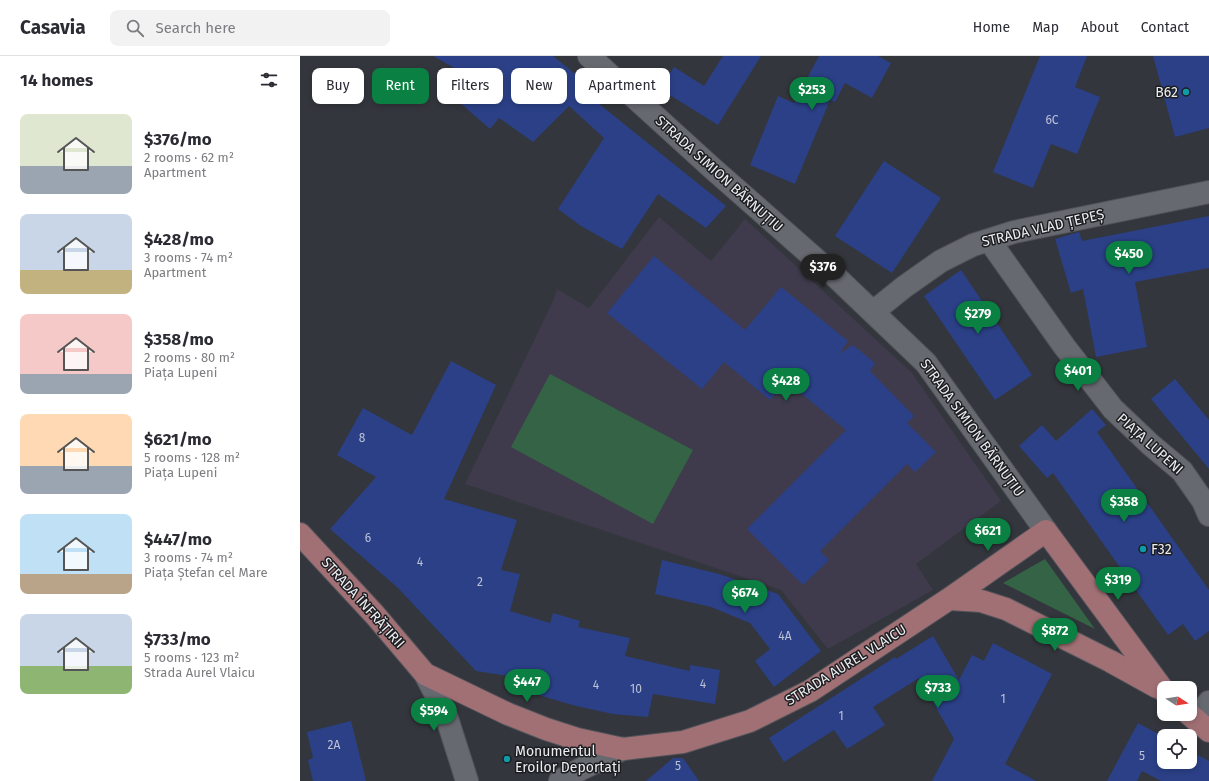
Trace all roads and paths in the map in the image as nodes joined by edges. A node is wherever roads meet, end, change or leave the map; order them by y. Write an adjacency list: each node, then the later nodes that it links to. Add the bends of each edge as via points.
1 (589, 56): 4 (street, STRADA SIMION BĂRNUȚIU)
2 (1209, 192): 3 (street, STRADA VLAD ȚEPEȘ, via 1014,232)
3 (988, 240): 4 (street, STRADA VLAD ȚEPEȘ, via 941,261); 5 (street, PIAȚA LUPENI, via 1113,409 1182,471 1204,501)
4 (873, 312): 6 (street, STRADA SIMION BĂRNUȚIU, via 926,363)
5 (1209, 515)
6 (1046, 531): 8 (main road); 10 (main road)
7 (300, 534): 9 (main road, STRADA ÎNFRĂȚIRII)
8 (949, 600): 11 (main road, via 981,601 1006,608); 14 (main road, STRADA AUREL VLAICU, via 810,691 750,721 683,742)
9 (425, 674): 14 (main road, STRADA AUREL VLAICU, via 508,714 546,729); 15 (street, via 446,712)
10 (1157, 682)
11 (1157, 687)
12 (1209, 702): 13 (street)
13 (1198, 721)
14 (623, 749): 16 (street)
15 (467, 781)
16 (560, 781)

